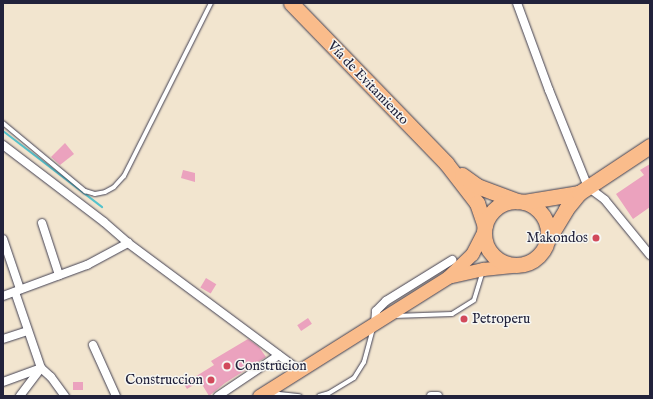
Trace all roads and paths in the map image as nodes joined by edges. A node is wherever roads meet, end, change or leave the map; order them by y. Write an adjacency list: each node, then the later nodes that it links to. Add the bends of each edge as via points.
1 (211, 3): 4 (lane, via 124,176 114,187 95,194 85,191)
2 (291, 3): 7 (highway, Vía de Evitamiento)
3 (517, 3): 8 (street)
4 (3, 124)
5 (3, 145): 13 (street)
6 (650, 146): 8 (highway)
7 (446, 163): 9 (highway, Vía de Evitamiento, via 477,186); 11 (highway, Vía de Evitamiento, via 477,203)
8 (584, 190): 9 (highway); 14 (highway, via 556,224); 15 (street, via 605,200)
9 (520, 202): 11 (highway, via 506,203 496,208); 14 (highway, via 534,207 542,215 546,225)
10 (42, 223): 19 (street)
11 (484, 228): 17 (highway, via 484,240 493,256 501,262); 20 (main road, via 472,254)
12 (3, 239): 21 (street)
13 (128, 243): 19 (street, via 87,265); 27 (street)
14 (545, 247): 17 (highway, via 534,259)
15 (650, 255)
16 (452, 260): 23 (street, via 386,300 376,311)
17 (519, 265): 18 (main road)
18 (483, 268): 20 (main road); 23 (lane, via 474,300 452,314)
19 (59, 275): 21 (street)
20 (448, 276): 23 (main road)
21 (17, 291): 22 (street); 24 (street)
22 (3, 296)
23 (380, 320): 29 (main road); 37 (lane, via 364,362 354,378)
24 (27, 331): 25 (street); 28 (street)
25 (3, 339)
26 (93, 345): 34 (street)
27 (279, 355): 29 (street); 35 (street)
28 (41, 368): 30 (street); 32 (street); 33 (street, via 51,376)
29 (299, 370): 31 (main road)
30 (3, 382)
31 (262, 394): 36 (lane)
32 (20, 396)
33 (65, 396)
34 (116, 396)
35 (218, 396)
36 (300, 396)
37 (319, 396)
38 (431, 396): 39 (street)
39 (438, 396)

